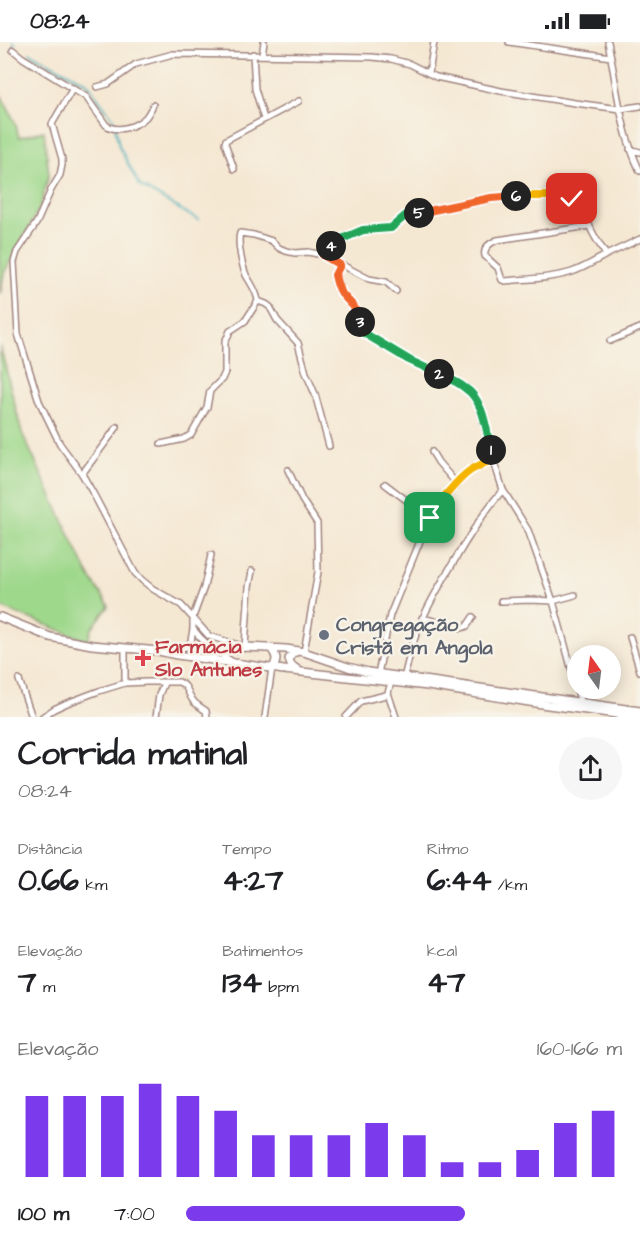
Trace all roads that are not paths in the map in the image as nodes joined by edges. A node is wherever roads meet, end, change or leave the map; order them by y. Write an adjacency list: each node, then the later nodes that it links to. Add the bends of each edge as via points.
1 (264, 42): 7 (street)
2 (434, 42): 9 (street)
3 (509, 42): 8 (street)
4 (608, 42): 8 (street)
5 (13, 50): 11 (street)
6 (253, 54): 7 (street); 10 (street, via 164,56 136,64 108,84); 16 (street, via 255,89)
7 (262, 55): 9 (street, via 391,59)
8 (611, 57): 15 (street)
9 (429, 73): 15 (street, via 470,85)
10 (97, 87)
11 (73, 88): 13 (street, via 86,97 110,128 121,130 144,119); 36 (street, via 52,124 62,159 60,175 14,262 20,344 39,401 60,444)
12 (299, 101): 16 (street)
13 (153, 105)
14 (640, 106): 15 (street)
15 (620, 109): 17 (street)
16 (264, 119): 19 (street, via 226,140)
17 (630, 149): 18 (street); 20 (street)
18 (640, 152)
19 (234, 169)
20 (640, 171)
21 (590, 226): 23 (street, via 584,210 572,199 491,198 405,216 391,228 363,230 337,241); 24 (street); 24 (street, via 497,240 484,254 505,281 570,272)
22 (640, 239): 24 (street)
23 (323, 255): 25 (street); 27 (street, via 286,251 272,242 240,233 244,271)
24 (606, 255)
25 (340, 265): 26 (street, via 369,279 386,282); 34 (street, via 335,275 337,283 356,309 363,332 467,388 478,403)
26 (396, 291)
27 (258, 301): 31 (street, via 225,341 225,372 210,391 207,407 191,435); 32 (street, via 270,307 298,343)
28 (640, 328): 29 (street)
29 (610, 341)
30 (117, 427): 36 (street)
31 (161, 444)
32 (329, 446)
33 (432, 452): 37 (street)
34 (493, 459): 37 (street); 39 (street)
35 (288, 470): 55 (street, via 317,524 318,572)
36 (82, 474): 47 (street, via 135,573)
37 (456, 483): 40 (street)
38 (385, 484): 40 (street)
39 (503, 490): 45 (street, via 528,530); 49 (street, via 482,515)
40 (430, 518): 63 (street, via 390,615)
41 (211, 555): 47 (street)
42 (252, 571): 53 (street)
43 (575, 595): 45 (street)
44 (501, 601): 45 (street)
45 (553, 601): 70 (street)
46 (0, 617): 52 (street, via 50,638)
47 (193, 617): 50 (street); 53 (street, via 213,638)
48 (473, 617): 49 (street, via 462,628)
49 (422, 618): 64 (street)
50 (193, 629): 56 (street, via 186,647); 57 (street)
51 (630, 637): 62 (street)
52 (125, 648): 56 (street); 68 (street)
53 (245, 648): 54 (street); 57 (street)
54 (270, 648): 55 (street); 60 (street, via 276,658)
55 (301, 651): 61 (street, via 291,655 289,662); 63 (street)
56 (162, 652): 58 (street)
57 (219, 654): 58 (street); 59 (street)
58 (192, 657): 59 (street)
59 (233, 662): 60 (street)
60 (272, 668): 61 (street); 76 (street)
61 (302, 671): 67 (street)
62 (640, 671)
63 (378, 674): 64 (street)
64 (404, 678): 70 (street)
65 (19, 680): 72 (street)
66 (164, 682): 68 (street); 74 (street); 75 (street, via 186,685)
67 (391, 682): 69 (street); 79 (street)
68 (125, 683): 73 (street, via 68,703)
69 (388, 693): 77 (street, via 361,701); 78 (street)
70 (581, 704): 71 (street)
71 (640, 711)
72 (32, 717)
73 (42, 717)
74 (156, 717)
75 (207, 717)
76 (265, 717)
77 (346, 717)
78 (396, 717)
79 (640, 717)

